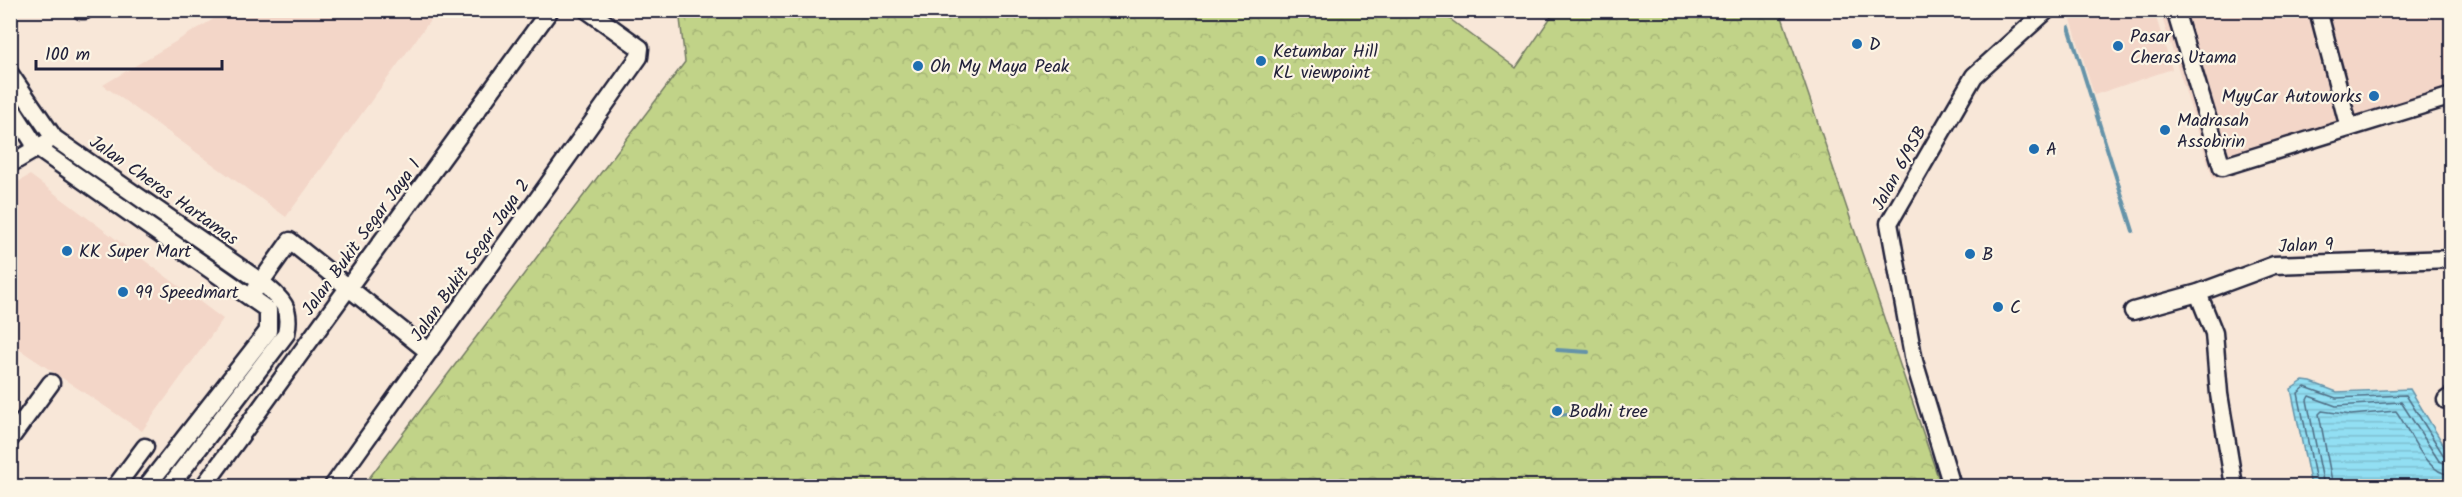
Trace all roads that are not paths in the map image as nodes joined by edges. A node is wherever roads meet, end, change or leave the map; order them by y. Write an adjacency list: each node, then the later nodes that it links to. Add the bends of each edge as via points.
1 (550, 10): 15 (street, Jalan Bukit Segar Jaya 1)
2 (587, 10): 19 (street, Jalan Bukit Segar Jaya 2, via 640,48 639,57)
3 (2047, 10): 28 (street, Jalan 6/95B, via 1974,76 1889,223 1914,361)
4 (2175, 10): 9 (street, via 2222,166)
5 (2318, 10): 9 (street)
6 (10, 75): 10 (street, Jalan Cheras Hartamas)
7 (2451, 96): 9 (street)
8 (10, 106): 11 (street, Jalan Cheras Hartamas)
9 (2349, 128)
10 (54, 138): 11 (street); 14 (street, Jalan Cheras Hartamas)
11 (37, 148): 12 (street); 17 (street, Jalan Cheras Hartamas)
12 (10, 164)
13 (2451, 259): 16 (street, Jalan 9, via 2274,265)
14 (261, 282): 15 (street, via 290,241); 17 (street); 25 (street, Jalan Cheras Hartamas, via 284,302 290,319 286,334)
15 (348, 288): 19 (street); 26 (street, Jalan Bukit Segar Jaya 1)
16 (2198, 293): 18 (street, Jalan 9); 29 (street, via 2214,333 2218,394)
17 (251, 296): 24 (street, Jalan Cheras Hartamas, via 268,310 268,331)
18 (2133, 311)
19 (429, 352): 27 (street, Jalan Bukit Segar Jaya 2)
20 (51, 383): 21 (street)
21 (10, 439)
22 (145, 447): 23 (street)
23 (116, 486)
24 (147, 486)
25 (170, 486)
26 (204, 486)
27 (333, 486)
28 (1952, 486)
29 (2234, 486)

